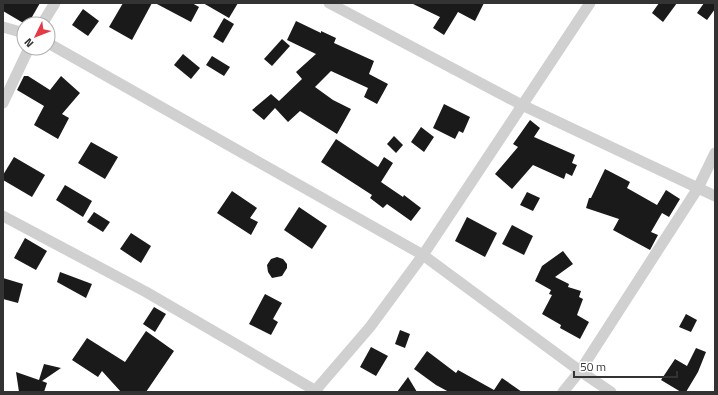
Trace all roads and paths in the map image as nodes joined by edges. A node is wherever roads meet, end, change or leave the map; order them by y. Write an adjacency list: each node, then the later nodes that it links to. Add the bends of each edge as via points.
1 (55, 3): 4 (street)
2 (329, 3): 10 (street)
3 (590, 3): 10 (street)
4 (47, 16)
5 (3, 27): 6 (street)
6 (16, 31)
7 (56, 48): 15 (street)
8 (25, 56): 9 (street)
9 (3, 104)
10 (522, 105): 12 (street); 15 (street)
11 (715, 153): 12 (street)
12 (698, 188): 13 (street); 16 (street)
13 (715, 196)
14 (3, 216): 17 (street, via 146,292)
15 (423, 255): 16 (street); 17 (street, via 370,327)
16 (580, 371): 18 (street); 19 (street)
17 (316, 391)
18 (563, 392)
19 (611, 392)

